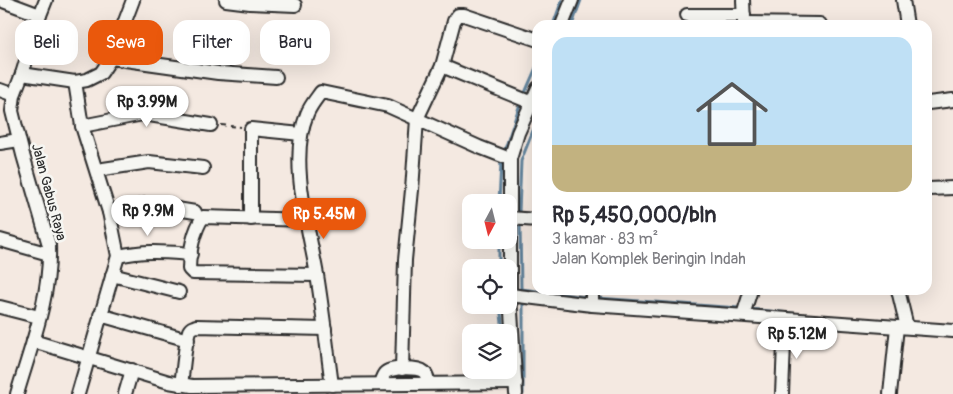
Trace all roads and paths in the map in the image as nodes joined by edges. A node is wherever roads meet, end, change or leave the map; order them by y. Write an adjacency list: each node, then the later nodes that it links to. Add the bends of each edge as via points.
1 (1, 0): 9 (street)
2 (46, 0): 9 (street, Jalan Gabus Raya)
3 (133, 0): 11 (street)
4 (226, 0): 8 (street)
5 (572, 0): 12 (street)
6 (743, 0): 14 (street)
7 (903, 0): 15 (street)
8 (295, 5)
9 (40, 15): 20 (street, Jalan Gabus Raya)
10 (687, 15): 13 (street)
11 (125, 20)
12 (564, 20)
13 (734, 20)
14 (744, 20)
15 (906, 20)
16 (532, 38): 19 (street, via 458,15)
17 (106, 65): 22 (street, via 101,73)
18 (161, 65): 21 (street)
19 (442, 66): 26 (street); 29 (street)
20 (22, 74): 22 (street); 24 (street, Jalan Gabus Raya)
21 (276, 77)
22 (75, 82): 31 (street)
23 (0, 90): 24 (street)
24 (14, 95): 34 (street, Jalan Gabus Raya, via 12,111)
25 (953, 100): 27 (street)
26 (532, 102)
27 (932, 103)
28 (532, 108): 36 (street, via 518,133)
29 (417, 119): 33 (street, via 388,106 321,92 307,114); 36 (street); 72 (street, via 405,260)
30 (211, 125): 31 (street, via 143,114); 32 (path)
31 (82, 126): 38 (street)
32 (251, 129): 33 (street); 44 (street)
33 (301, 134): 46 (street, via 299,162)
34 (19, 140): 35 (street); 49 (street, Jalan Gabus Raya)
35 (0, 143)
36 (510, 159): 41 (street)
37 (203, 168): 38 (street, via 149,162)
38 (97, 170): 42 (street)
39 (953, 188): 40 (street)
40 (932, 189)
41 (509, 194)
42 (109, 212): 43 (street, via 147,204); 51 (street)
43 (195, 212)
44 (250, 219): 46 (street); 50 (street, via 203,217)
45 (518, 219): 47 (street)
46 (307, 220): 53 (street)
47 (532, 220)
48 (0, 240): 49 (street)
49 (49, 254): 64 (street, Jalan Gabus Raya, via 48,280)
50 (191, 254): 51 (street, via 145,251); 53 (street, via 189,269 193,273)
51 (118, 256): 52 (street)
52 (112, 275): 54 (street); 62 (street)
53 (317, 275): 67 (street)
54 (179, 292)
55 (592, 295): 59 (street)
56 (749, 295): 63 (street)
57 (899, 295): 66 (street)
58 (517, 296): 59 (street)
59 (592, 305): 63 (street)
60 (0, 307): 64 (street)
61 (511, 314): 78 (street)
62 (100, 315): 69 (street); 71 (street)
63 (743, 315): 65 (street)
64 (39, 318): 70 (street, Jalan Gabus Raya)
65 (785, 318): 66 (street); 83 (street)
66 (902, 327): 68 (street); 84 (street)
67 (325, 329): 69 (street, via 196,326 190,330); 76 (street)
68 (953, 332)
69 (188, 340): 75 (street)
70 (33, 341): 71 (street); 80 (street, Jalan Gabus Raya)
71 (88, 357): 73 (street); 81 (street)
72 (402, 369): 74 (street, via 416,368 424,372); 77 (street, via 384,373)
73 (132, 370): 75 (street); 82 (street)
74 (428, 383): 77 (street); 78 (street)
75 (181, 385): 79 (street)
76 (332, 385): 77 (street); 79 (street)
77 (387, 388)
78 (516, 388)
79 (221, 390)
80 (17, 394)
81 (78, 394)
82 (125, 394)
83 (782, 394)
84 (890, 394)

